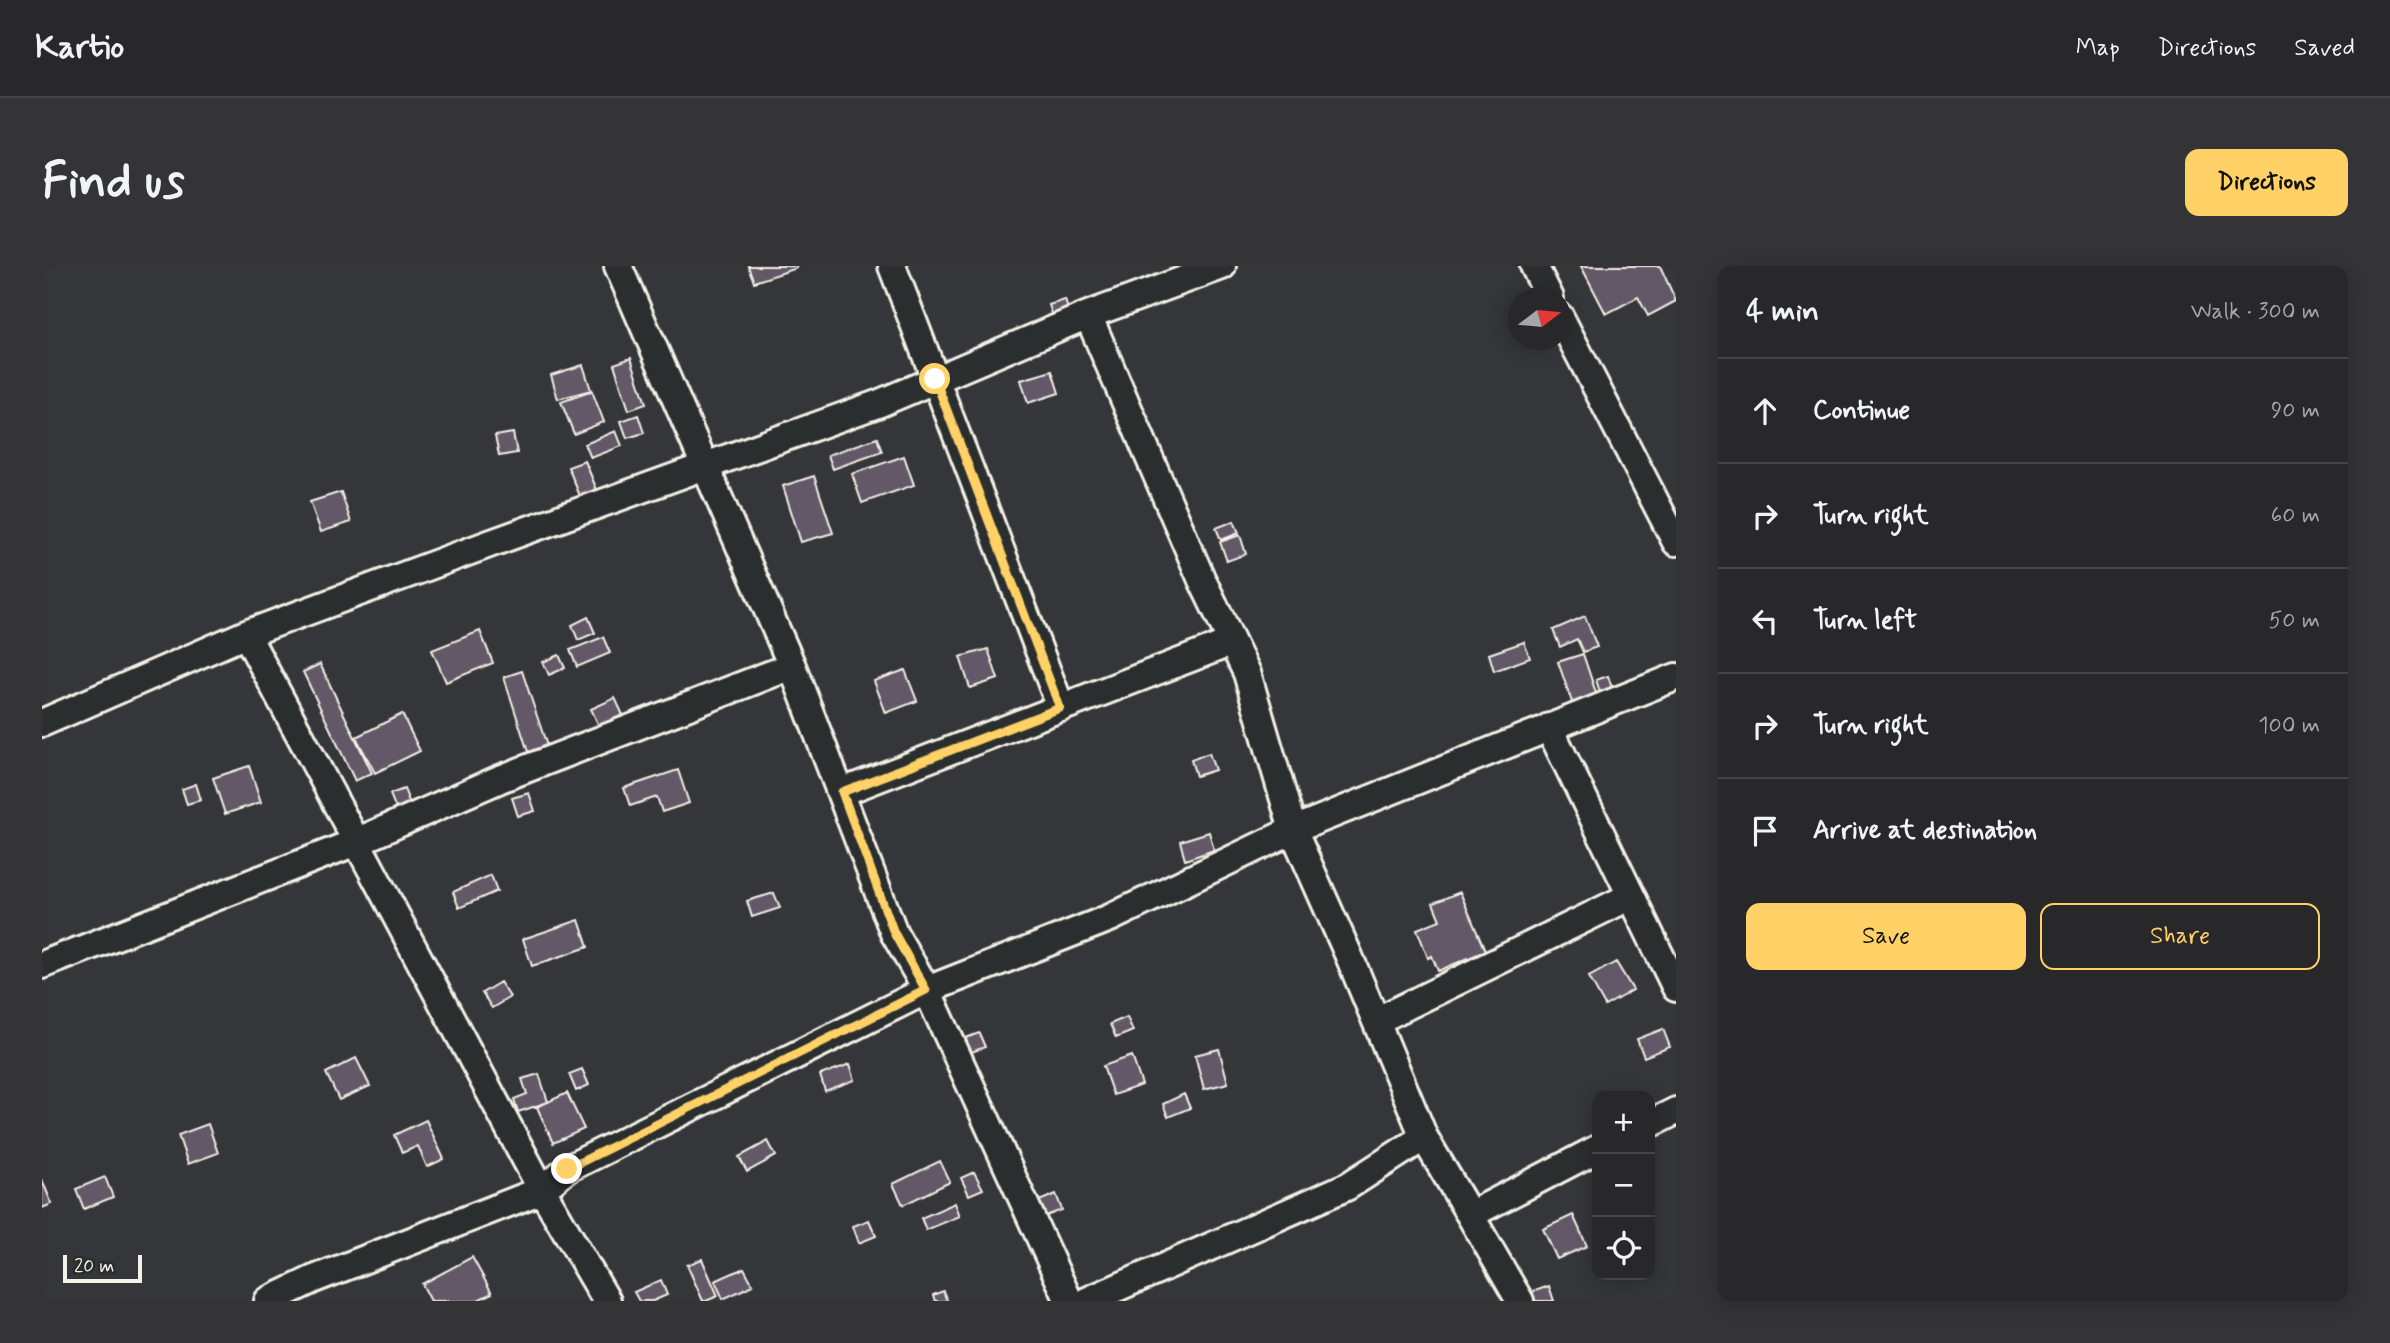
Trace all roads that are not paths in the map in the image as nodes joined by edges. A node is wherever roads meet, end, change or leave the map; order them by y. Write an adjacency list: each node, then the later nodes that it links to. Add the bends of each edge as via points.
1 (618, 266): 9 (street)
2 (892, 266): 8 (street)
3 (1222, 266): 6 (street)
4 (1534, 266): 5 (street)
5 (1544, 287)
6 (1088, 315): 8 (street); 12 (street)
7 (1571, 338): 10 (street)
8 (935, 379): 9 (street); 15 (street)
9 (704, 467): 11 (street); 13 (street)
10 (1676, 542)
11 (246, 634): 16 (street); 20 (street)
12 (1232, 642): 15 (street); 19 (street, via 1247,673)
13 (792, 666): 18 (street); 20 (street, via 500,779)
14 (1676, 677): 17 (street)
15 (1060, 708): 18 (street)
16 (42, 723)
17 (1549, 727): 19 (street); 21 (street)
18 (842, 792): 24 (street, via 894,933)
19 (1293, 830): 24 (street, via 1110,918); 25 (street)
20 (356, 842): 22 (street); 30 (street)
21 (1631, 895): 23 (street); 25 (street)
22 (42, 965)
23 (1676, 988)
24 (926, 990): 30 (street, via 567,1169); 34 (street)
25 (1376, 1021): 28 (street)
26 (1676, 1111): 27 (street)
27 (1655, 1122)
28 (1424, 1137): 31 (street); 35 (street, via 1348,1186)
29 (1592, 1152): 31 (street)
30 (542, 1190): 32 (street); 33 (street)
31 (1470, 1215): 36 (street)
32 (268, 1301)
33 (607, 1301)
34 (1069, 1301)
35 (1087, 1301)
36 (1520, 1301)

